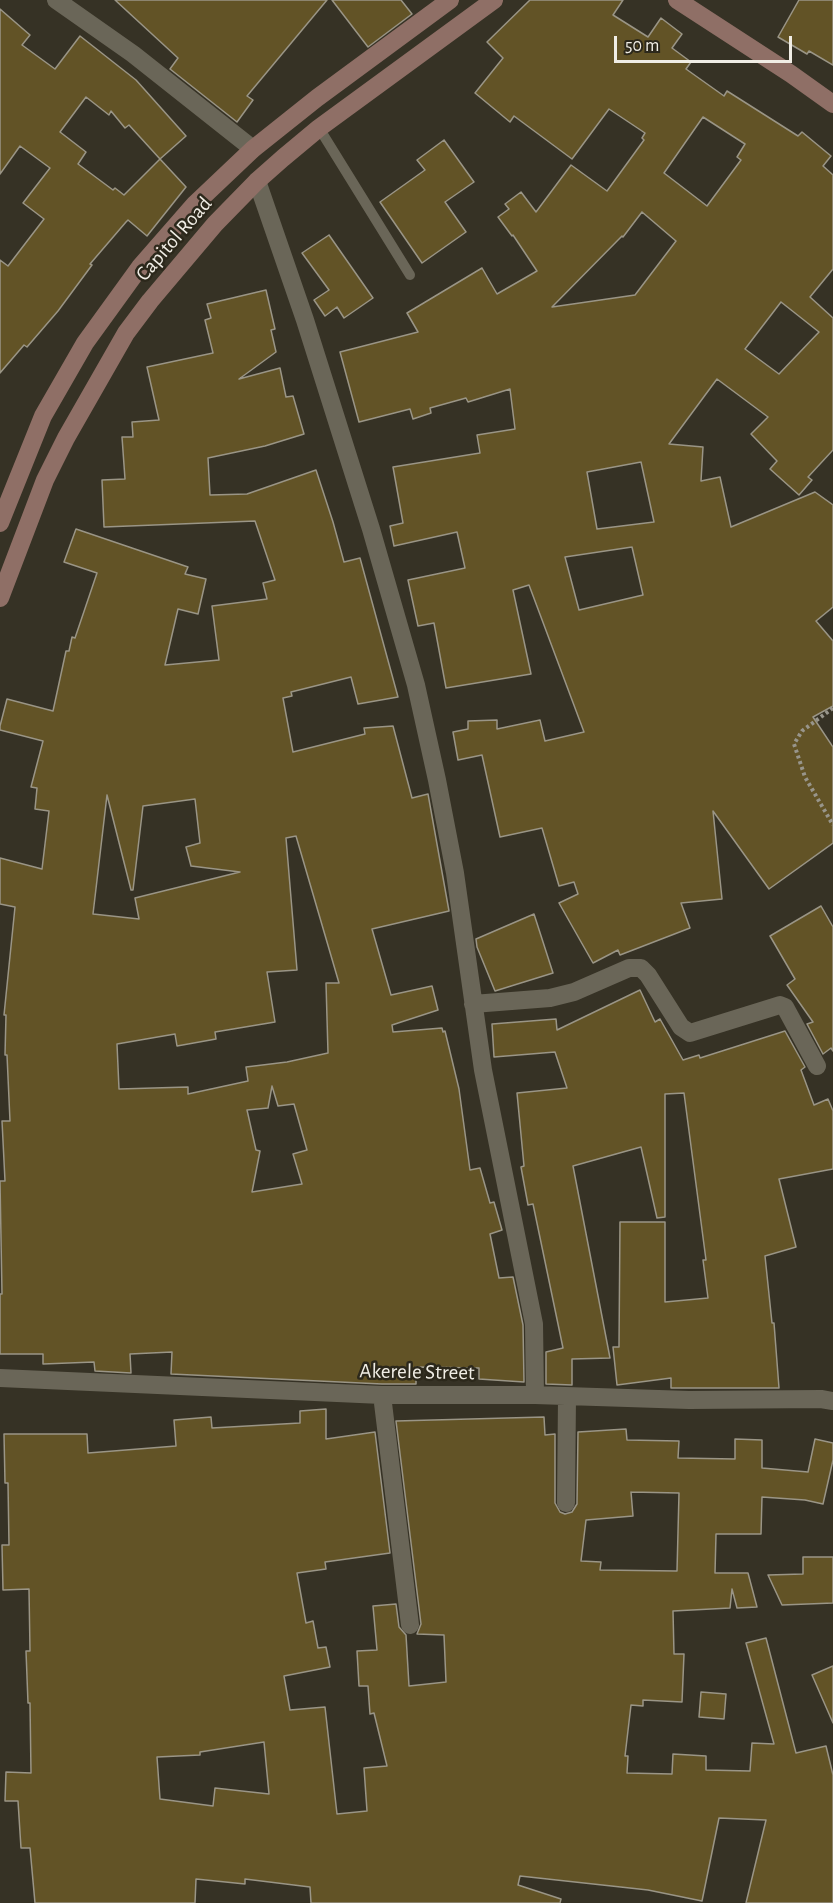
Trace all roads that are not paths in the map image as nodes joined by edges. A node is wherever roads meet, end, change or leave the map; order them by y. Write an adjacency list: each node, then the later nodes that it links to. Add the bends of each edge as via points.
1 (57, 0): 7 (street, via 134,54)
2 (450, 0): 7 (main road, Capitol Road)
3 (494, 0): 6 (main road, Capitol Road)
4 (687, 2): 5 (main road)
5 (833, 104)
6 (319, 128): 8 (main road, Capitol Road); 9 (lane)
7 (253, 149): 10 (main road, Capitol Road, via 195,204 148,258 85,343 43,416)
8 (257, 181): 11 (main road, Capitol Road, via 215,224 126,333 45,480); 12 (street, via 305,320 416,685 455,873)
9 (410, 275)
10 (0, 523)
11 (0, 598)
12 (473, 1004): 13 (street, via 549,998 574,992 629,968 641,968 681,1027 690,1033 780,1005 785,1007); 16 (street, via 534,1324)
13 (817, 1066)
14 (0, 1378): 15 (street, Akerele Street)
15 (381, 1395): 16 (street, Akerele Street); 20 (street)
16 (535, 1395): 17 (street, Akerele Street)
17 (567, 1396): 18 (street, Akerele Street); 19 (street)
18 (833, 1401)
19 (566, 1503)
20 (410, 1625)

